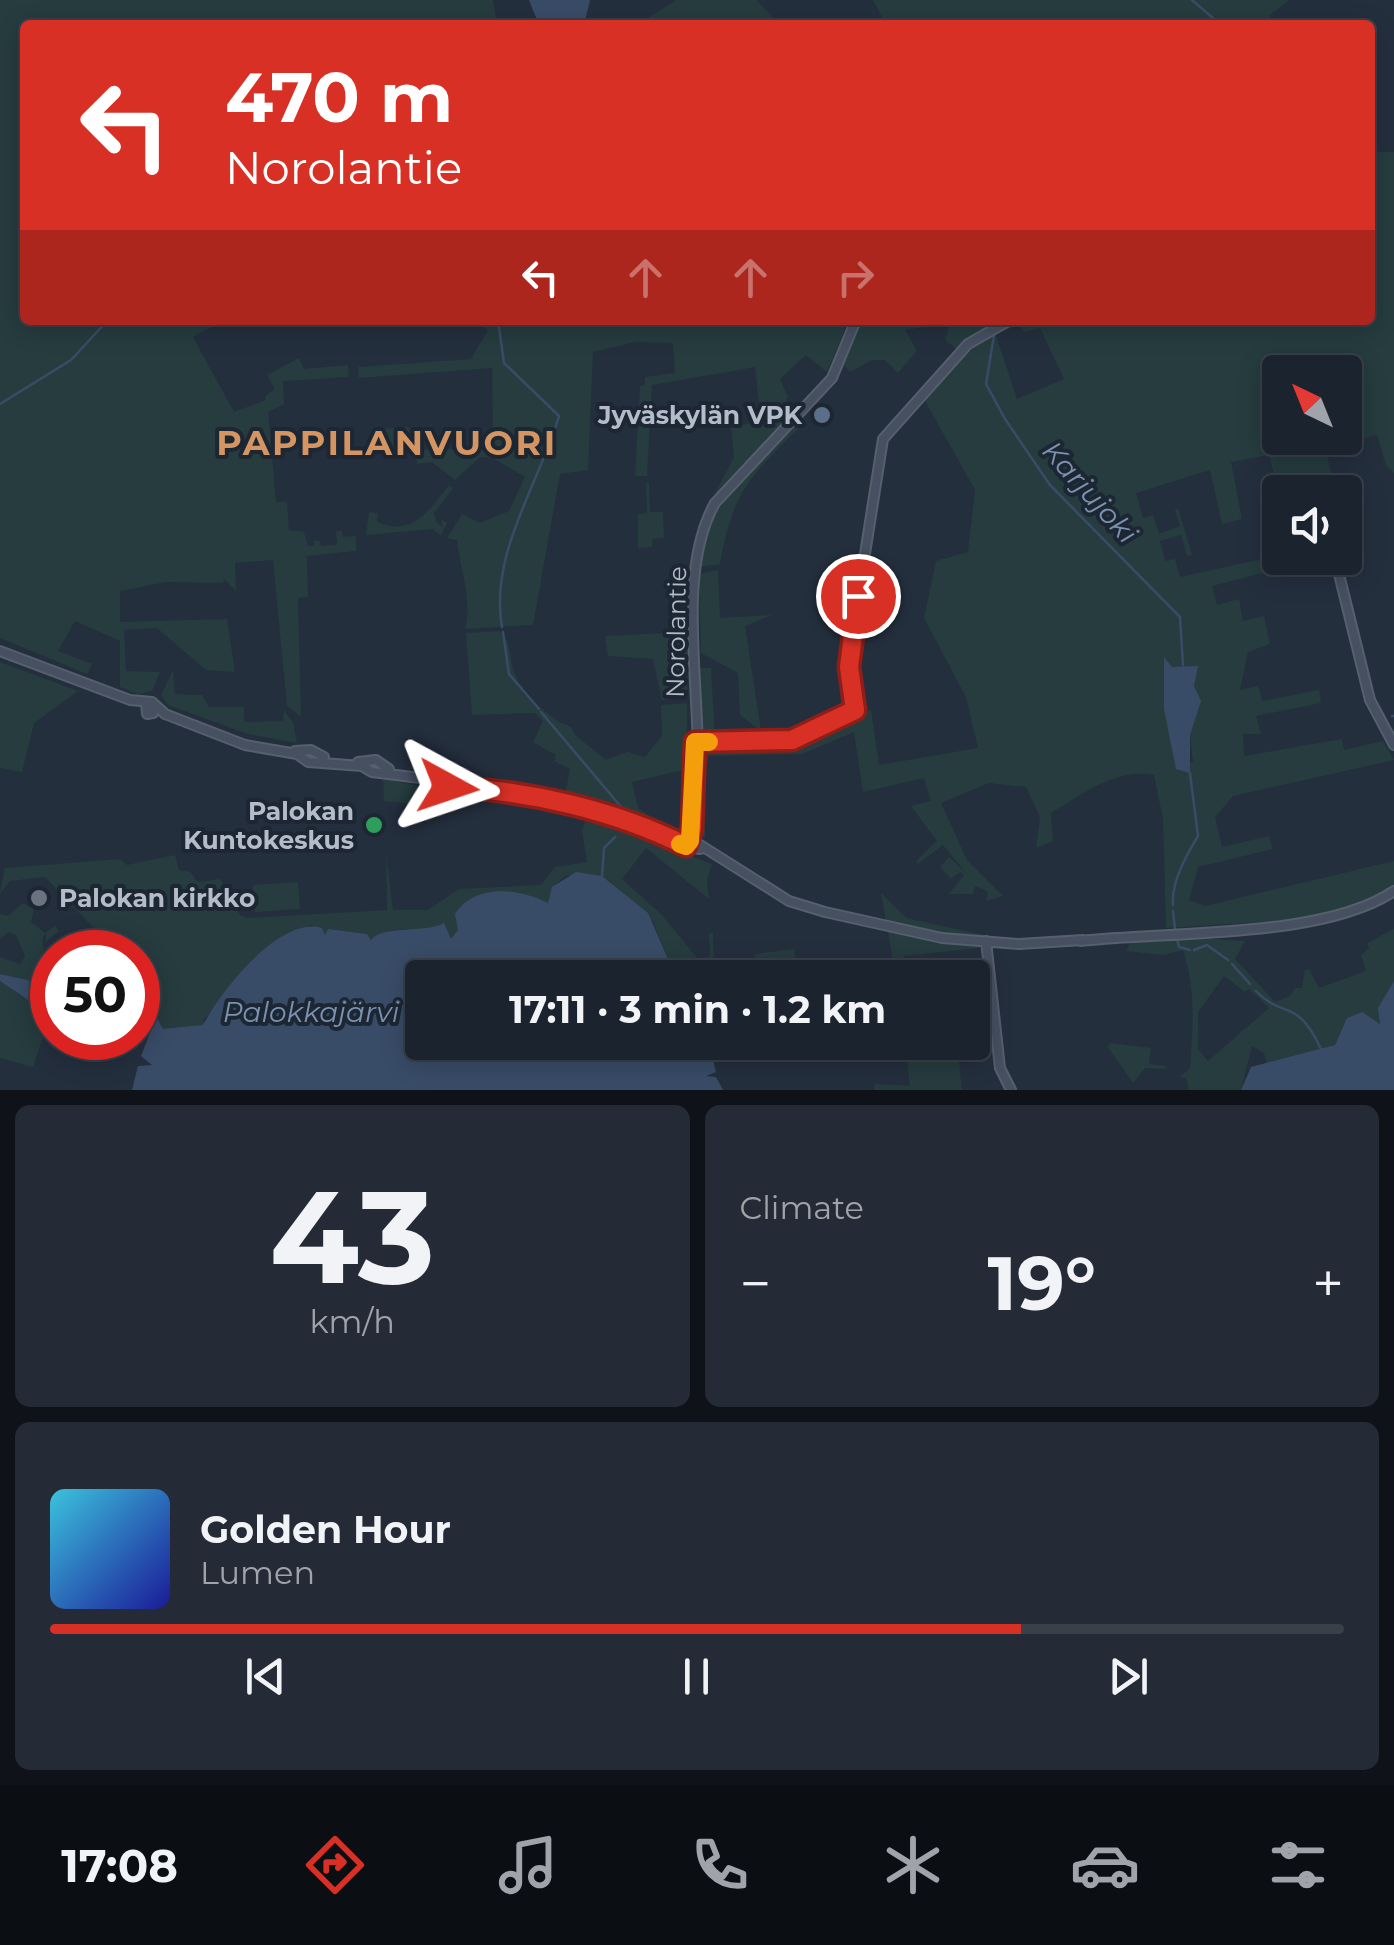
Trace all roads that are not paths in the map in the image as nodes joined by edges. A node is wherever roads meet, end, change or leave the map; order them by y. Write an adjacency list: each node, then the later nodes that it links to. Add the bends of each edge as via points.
1 (854, 325): 5 (street, Norolantie, via 832,378 707,517 693,582)
2 (999, 325): 5 (street, via 959,353 882,440 850,656 855,710 792,740)
3 (1338, 575): 6 (street, via 1370,700)
4 (0, 653): 7 (street, via 258,746 554,800)
5 (695, 742): 7 (street, Norolantie)
6 (1394, 745)
7 (685, 840): 9 (street, via 798,903)
8 (1392, 894): 9 (street, via 1290,924 1061,942)
9 (986, 941): 10 (street, via 1000,1068)
10 (1011, 1090)

